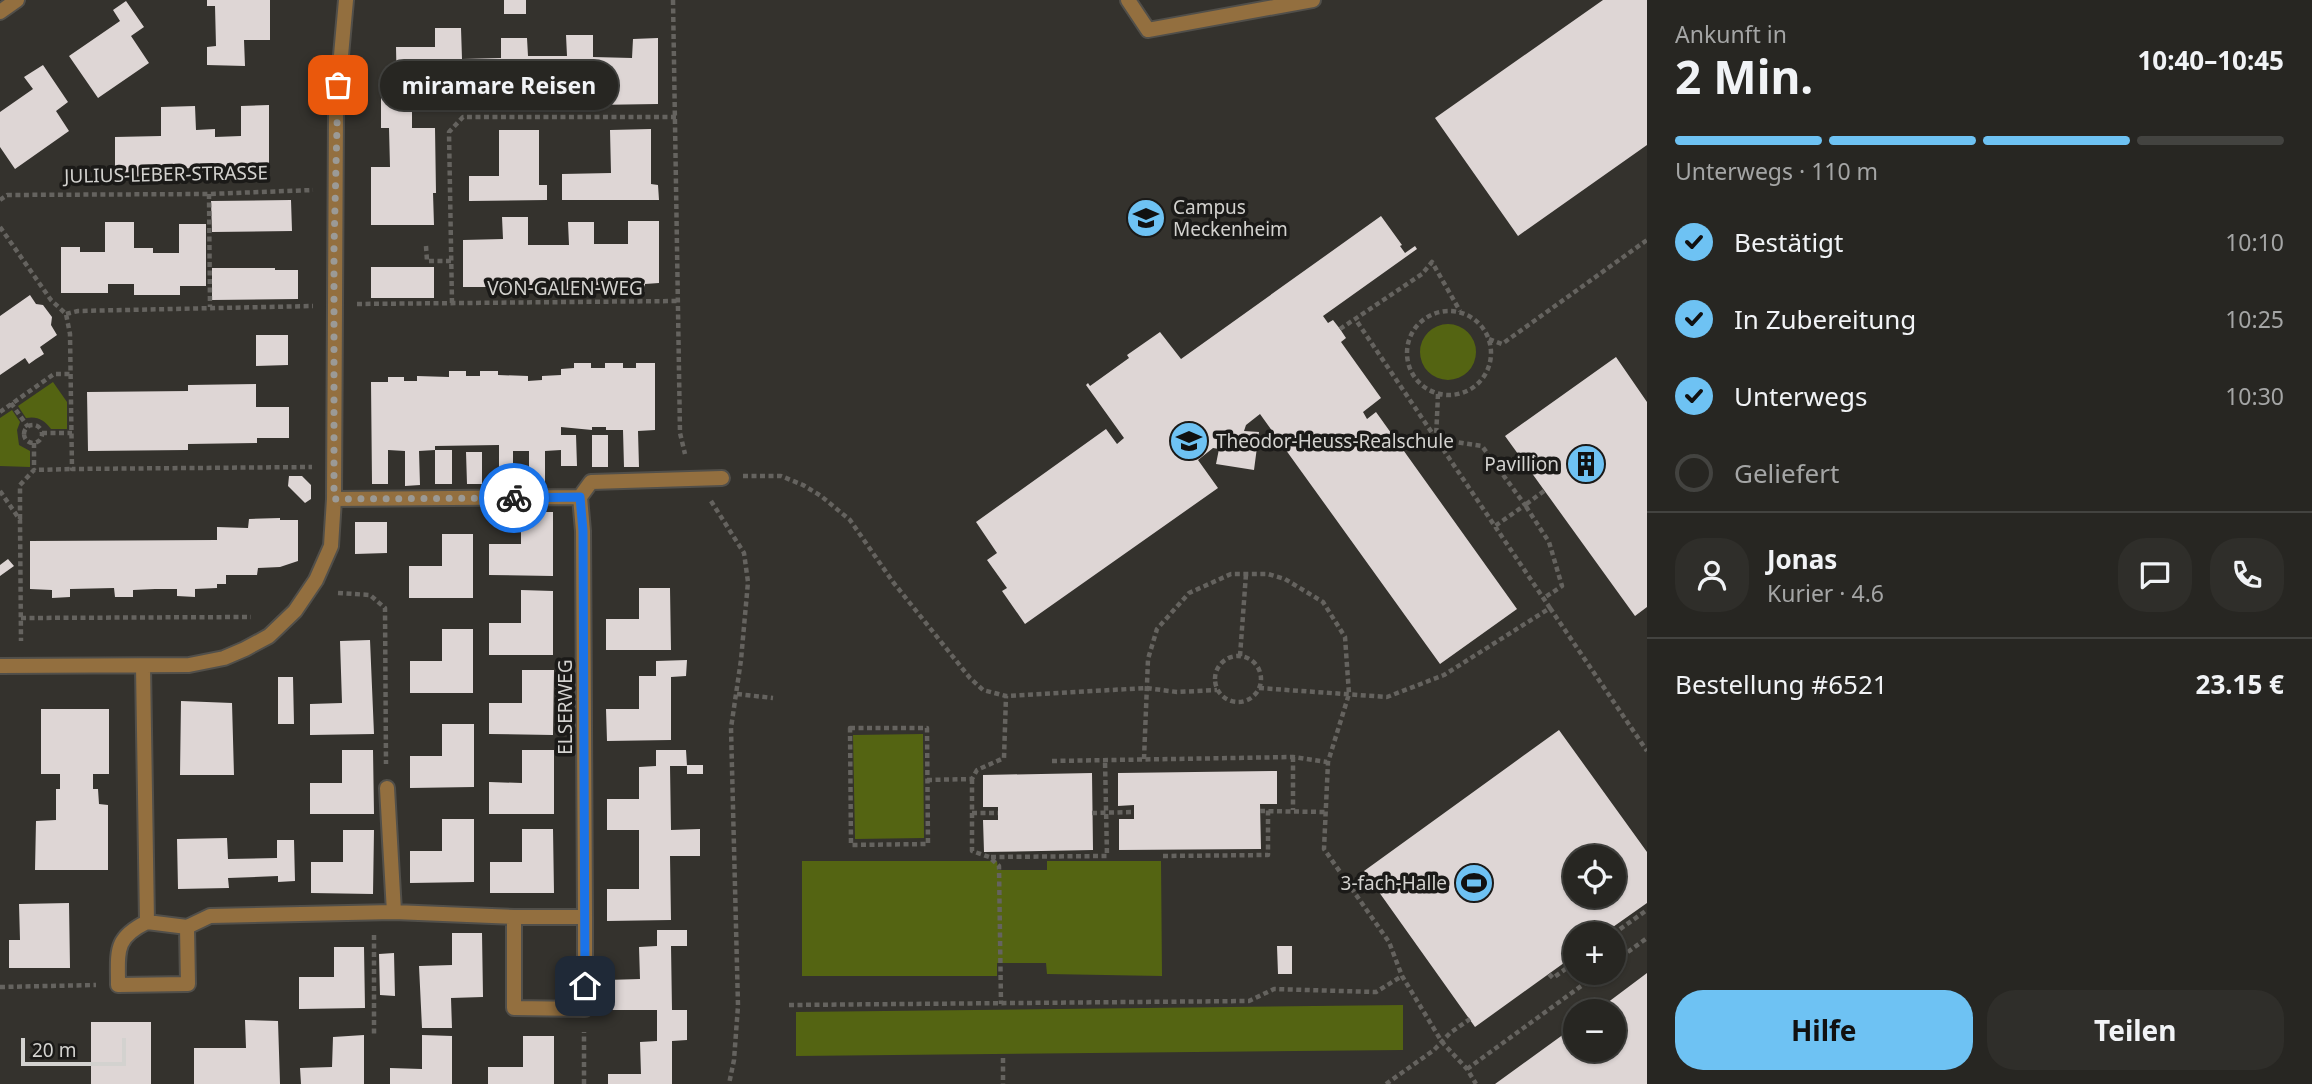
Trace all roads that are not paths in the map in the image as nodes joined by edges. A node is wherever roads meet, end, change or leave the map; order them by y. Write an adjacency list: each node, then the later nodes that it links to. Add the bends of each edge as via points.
1 (17, 0): 5 (street)
2 (346, 0): 8 (street, via 336,111)
3 (1128, 0): 4 (street, via 1148,30)
4 (1313, 0)
5 (0, 12)
6 (722, 478): 7 (street, via 591,482)
7 (580, 497): 8 (street); 14 (street, ELSERWEG)
8 (334, 499): 10 (street, via 331,546 316,580 295,611 270,635 225,658)
9 (0, 666): 10 (street)
10 (143, 666): 15 (street)
11 (387, 788): 12 (street)
12 (394, 912): 13 (street); 16 (street, via 210,916)
13 (514, 917): 14 (street); 14 (street, ELSERWEG, via 514,1008 584,1009)
14 (585, 917)
15 (147, 922): 16 (street); 16 (street, via 129,931 118,946 118,985 188,984)
16 (187, 927)

